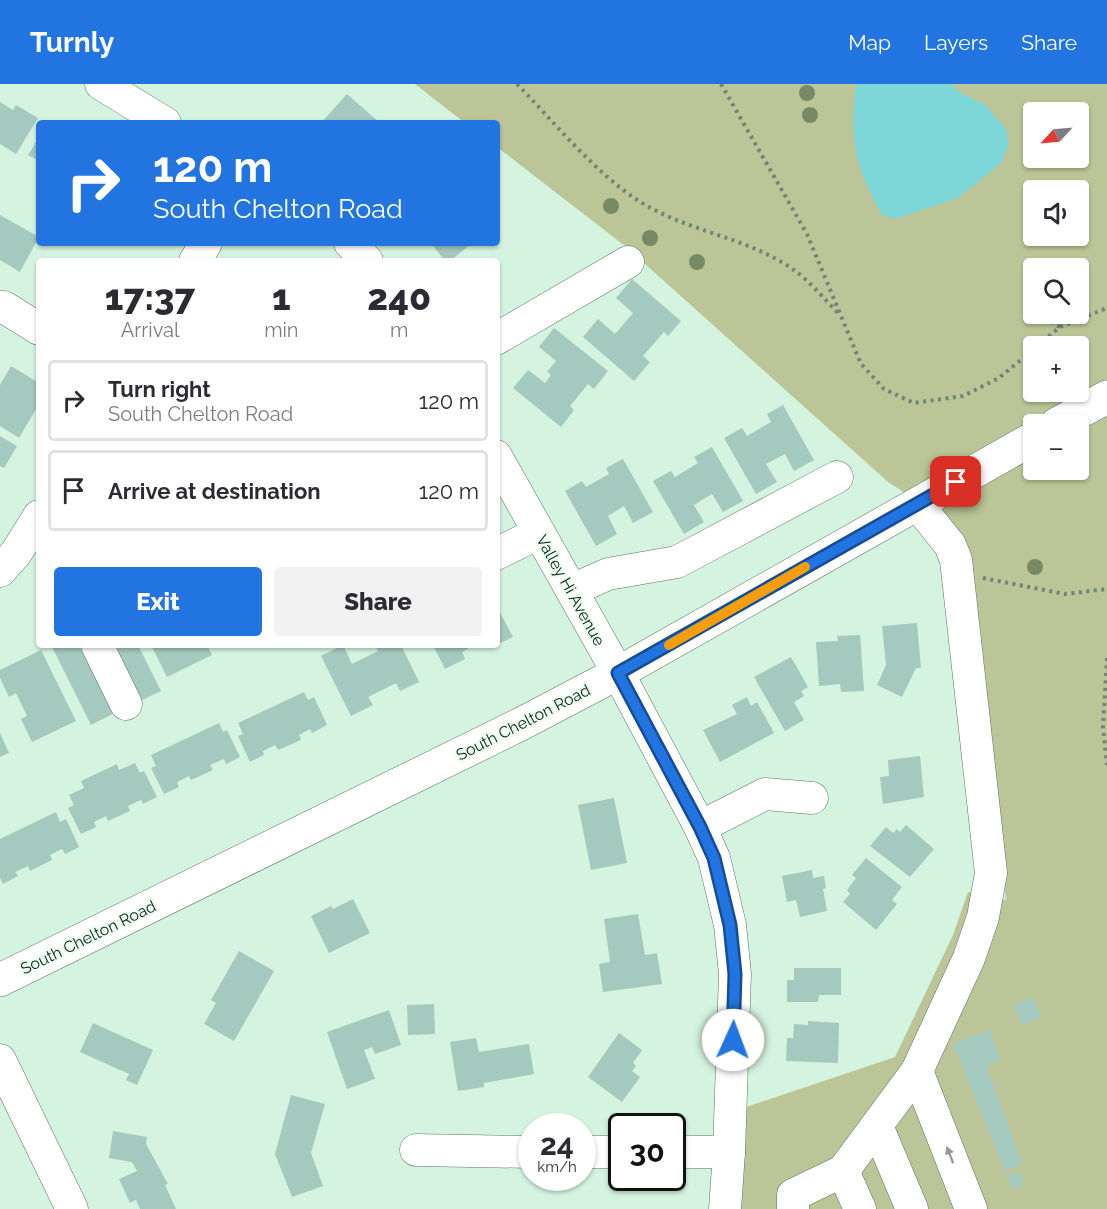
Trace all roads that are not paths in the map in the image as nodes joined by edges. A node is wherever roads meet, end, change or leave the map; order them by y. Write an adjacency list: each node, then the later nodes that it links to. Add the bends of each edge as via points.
1 (101, 84): 2 (street)
2 (160, 120)
3 (353, 246): 4 (street)
4 (364, 258)
5 (628, 262): 8 (street)
6 (0, 307): 7 (street)
7 (36, 327)
8 (500, 337)
9 (1107, 397): 10 (main road)
10 (1076, 414)
11 (1023, 444): 14 (main road, South Chelton Road)
12 (500, 463): 16 (street, Valley Hi Avenue)
13 (837, 477): 20 (street, via 677,561 608,574)
14 (917, 504): 22 (main road, South Chelton Road); 28 (street, via 950,545 956,560 991,873 983,917 969,958)
15 (36, 528): 17 (street)
16 (539, 533): 18 (street); 20 (street, Valley Hi Avenue)
17 (31, 548): 19 (street)
18 (500, 552)
19 (0, 571)
20 (572, 590): 22 (street, Valley Hi Avenue)
21 (98, 648): 23 (street)
22 (618, 673): 25 (street, Valley Hi Avenue); 26 (main road, South Chelton Road)
23 (126, 704)
24 (812, 798): 25 (street, via 765,794)
25 (700, 827): 33 (street, Valley Hi Avenue, via 723,888 735,974)
26 (1, 976)
27 (1, 1066): 35 (street)
28 (917, 1071): 29 (street); 40 (street, one-way to 28)
29 (877, 1126): 34 (street); 39 (street)
30 (416, 1150): 31 (street)
31 (518, 1152)
32 (686, 1152): 33 (street)
33 (729, 1152): 36 (street, Valley Hi Avenue)
34 (843, 1171): 37 (street, via 793,1195); 38 (street)
35 (72, 1209)
36 (725, 1209)
37 (793, 1209)
38 (860, 1209)
39 (912, 1209)
40 (971, 1209)

